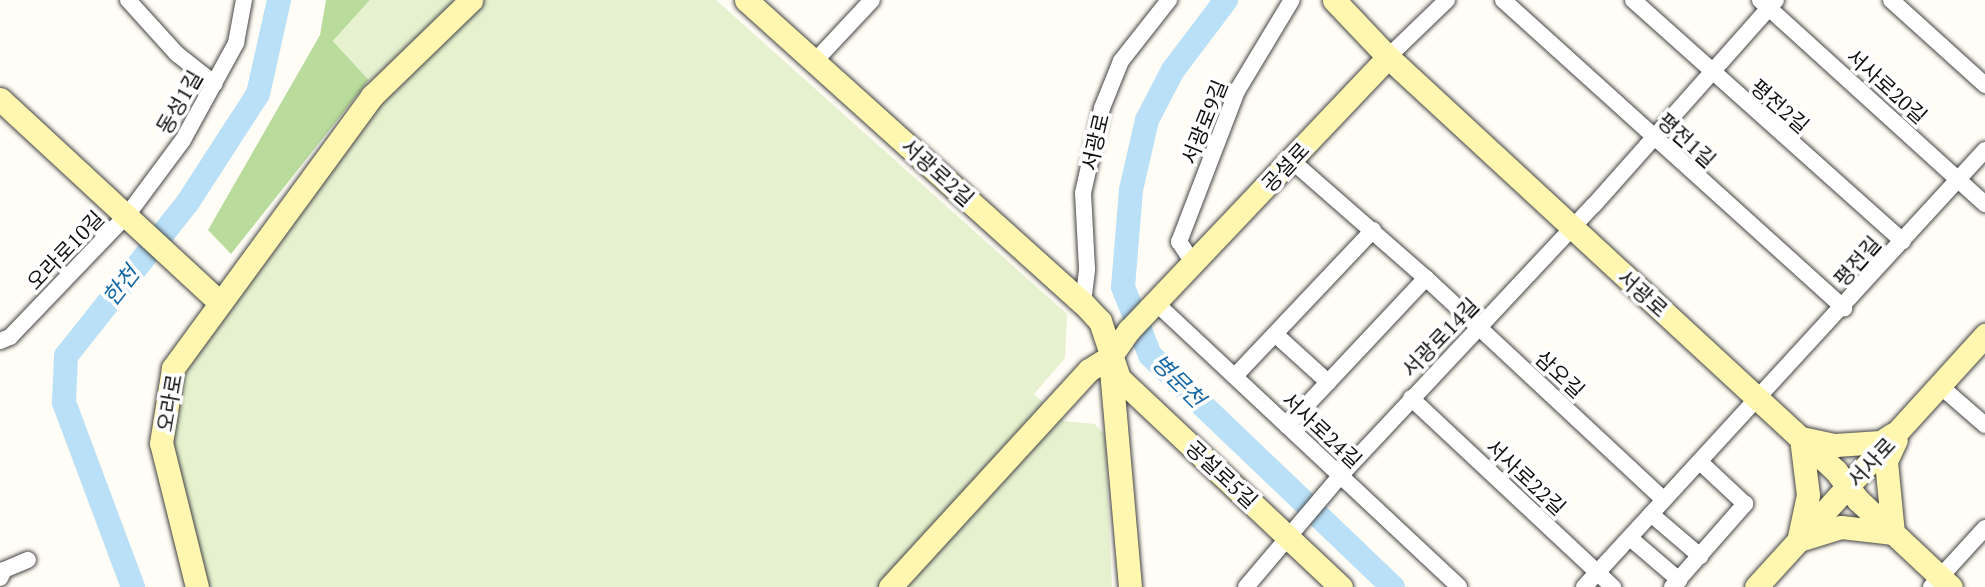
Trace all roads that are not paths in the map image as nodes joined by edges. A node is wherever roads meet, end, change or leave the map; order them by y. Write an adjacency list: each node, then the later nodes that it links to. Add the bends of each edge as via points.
1 (128, 0): 17 (street, via 177,54)
2 (244, 0): 17 (street, 동성1길, via 236,43)
3 (471, 0): 31 (street, 오라로, via 372,96)
4 (746, 0): 15 (street, 서광로2길)
5 (872, 0): 15 (street)
6 (1169, 0): 32 (street, 서광로, via 1121,61 1102,108 1083,193 1087,270)
7 (1292, 0): 29 (street, 서광로9길, via 1237,91 1178,242)
8 (1334, 0): 14 (street, 서광로)
9 (1447, 0): 14 (street)
10 (1503, 0): 20 (street, 평전1길)
11 (1633, 0): 16 (street, 평전2길)
12 (1891, 0): 18 (street)
13 (1768, 3): 16 (street, 서광로14길); 23 (street, 서사로20길)
14 (1388, 57): 22 (street, 공설로); 26 (street, 서광로)
15 (815, 61): 32 (street, 서광로2길)
16 (1713, 75): 20 (street, 서광로14길); 28 (street, 평전2길)
17 (215, 84): 25 (street, 동성1길)
18 (1985, 85)
19 (0, 99): 25 (street)
20 (1653, 138): 26 (street, 서광로14길); 34 (street, 평전1길)
21 (1985, 150): 23 (street, 평전길)
22 (1291, 160): 27 (street, 삼오길); 29 (street, 공설로)
23 (1958, 180): 24 (street, 서사로20길); 28 (street, 평전길)
24 (1985, 204)
25 (132, 218): 31 (street); 38 (street, 오라로10길, via 10,337)
26 (1570, 227): 35 (street, 서광로14길); 44 (street, 서광로)
27 (1373, 230): 30 (street, 삼오길); 36 (street)
28 (1903, 241): 34 (street, 평전길)
29 (1187, 270): 33 (street, 공설로)
30 (1426, 278): 35 (street, 삼오길); 41 (street)
31 (218, 301): 65 (street, 오라로, via 173,368 161,443)
32 (1083, 303): 39 (street, 서광로2길, via 1100,321)
33 (1156, 303): 39 (street, 공설로); 40 (street, 서사로24길)
34 (1844, 308): 44 (street, 평전길)
35 (1480, 327): 43 (street, 서광로14길); 52 (street, 삼오길)
36 (1275, 334): 40 (street); 41 (street)
37 (1985, 335): 42 (street, 서사로)
38 (0, 341)
39 (1110, 356): 55 (street, 공설로5길, via 1119,378); 66 (street, via 1089,370); 67 (street)
40 (1235, 376): 46 (street, 서사로24길)
41 (1328, 382): 46 (street)
42 (1939, 385): 45 (street); 47 (street, 서사로)
43 (1411, 398): 50 (street, 서광로14길); 61 (street, 서사로22길)
44 (1760, 399): 48 (street, 서광로); 49 (street, 평전길)
45 (1985, 425)
46 (1287, 426): 50 (street, 서사로24길)
47 (1901, 429): 48 (street, via 1881,442 1835,445); 51 (street, 서사로); 56 (street, via 1886,461)
48 (1801, 438): 51 (street, 서광로); 58 (street, via 1808,495)
49 (1700, 462): 52 (street, 평전길); 59 (street, via 1745,504)
50 (1337, 479): 55 (street, 서광로14길); 70 (street, 서사로24길)
51 (1850, 485): 56 (street, 서광로, via 1858,500); 58 (street, 서사로)
52 (1664, 500): 53 (street, 평전길)
53 (1651, 514): 57 (street, 평전길); 59 (street)
54 (1985, 528): 64 (street)
55 (1292, 533): 68 (street, 서광로14길); 69 (street, 공설로5길)
56 (1893, 533): 58 (street, via 1841,527); 64 (street, 서광로)
57 (1630, 538): 61 (street, 평전길); 63 (street)
58 (1798, 540): 73 (street, 서사로)
59 (1700, 556): 63 (street)
60 (28, 560): 62 (street, via 4,570)
61 (1597, 572): 71 (street, 평전길); 72 (street, 서사로22길)
62 (0, 578)
63 (1676, 584)
64 (1941, 584)
65 (197, 587)
66 (890, 587)
67 (1130, 587)
68 (1246, 587)
69 (1341, 587)
70 (1459, 587)
71 (1584, 587)
72 (1613, 587)
73 (1756, 587)

